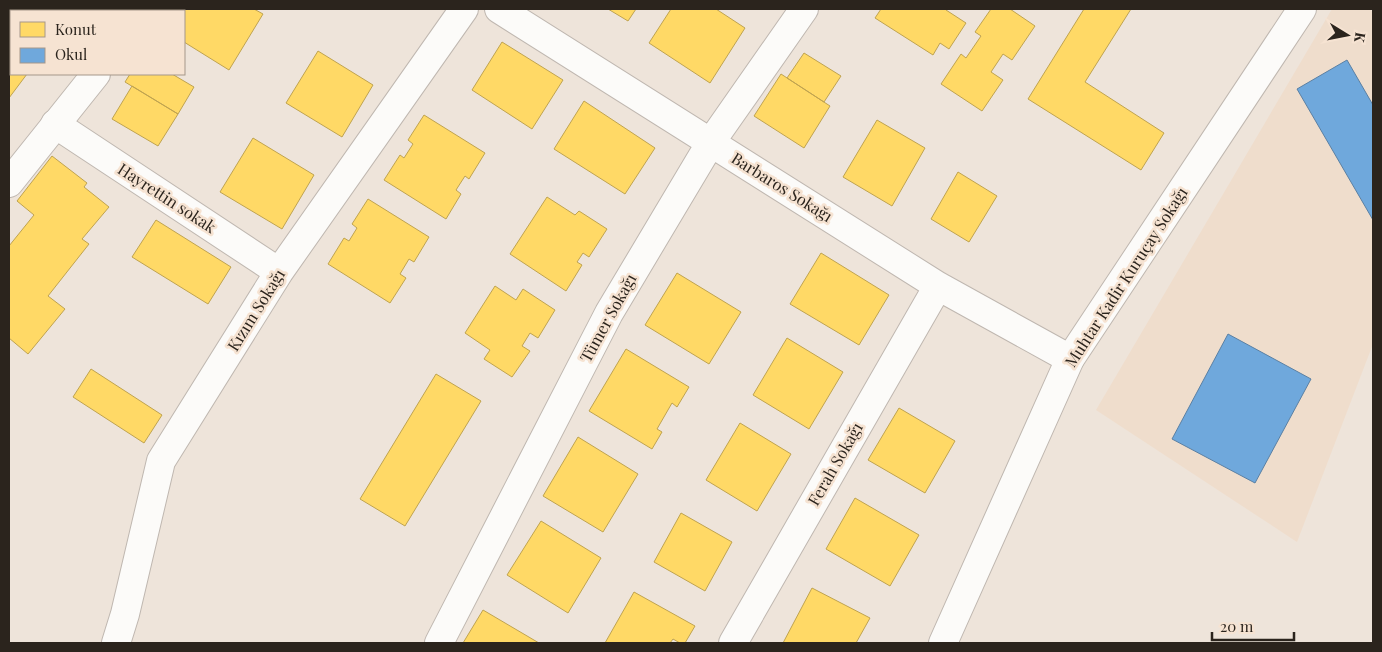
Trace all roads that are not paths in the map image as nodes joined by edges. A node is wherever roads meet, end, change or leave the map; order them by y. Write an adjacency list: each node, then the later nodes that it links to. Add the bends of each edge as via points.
1 (464, 9): 9 (street, Kızım Sokağı)
2 (499, 9): 7 (street, Barbaros Sokağı)
3 (804, 9): 7 (street, Tümer Sokağı)
4 (1302, 9): 11 (street, Muhtar Kadir Kuruçay Sokağı)
5 (95, 75): 6 (street)
6 (55, 124): 8 (street); 9 (street, Hayrettin sokak)
7 (711, 142): 10 (street, Barbaros Sokağı); 13 (street, Tümer Sokağı, via 609,313)
8 (9, 183)
9 (279, 272): 12 (street, Kızım Sokağı, via 161,461)
10 (938, 286): 11 (street, Barbaros Sokağı); 14 (street, Ferah Sokağı)
11 (1070, 359): 15 (street, Muhtar Kadir Kuruçay Sokağı)
12 (116, 643)
13 (439, 643)
14 (732, 643)
15 (944, 643)

